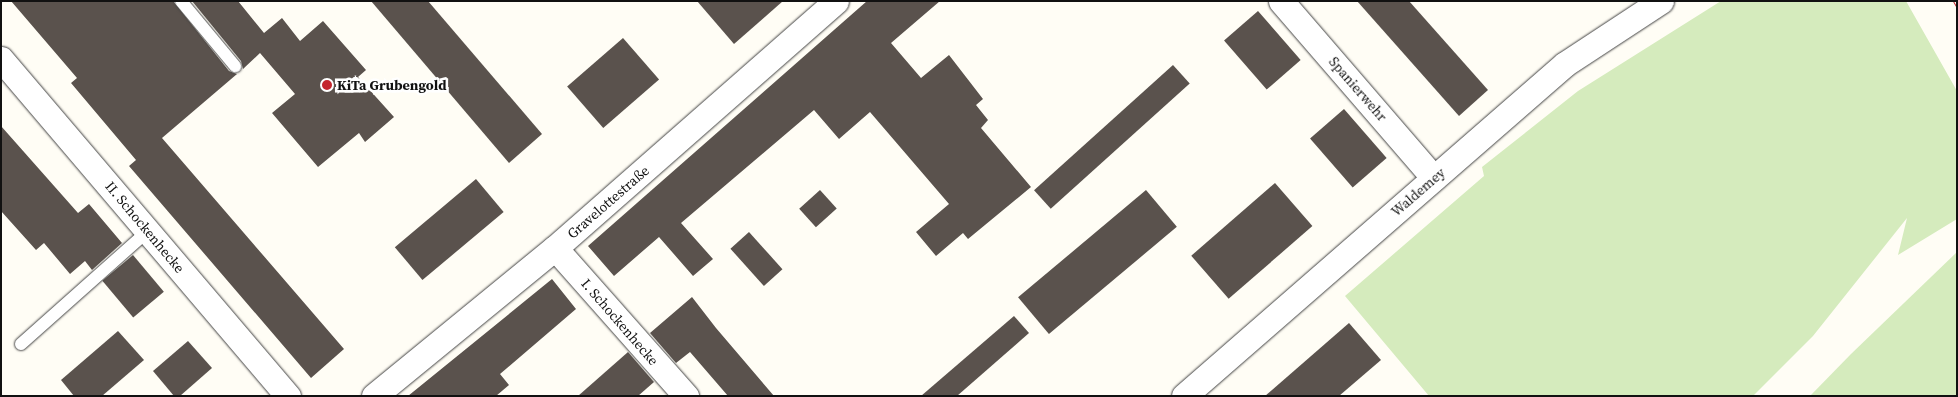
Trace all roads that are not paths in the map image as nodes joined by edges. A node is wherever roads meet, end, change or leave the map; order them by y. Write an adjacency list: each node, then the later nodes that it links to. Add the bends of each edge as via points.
1 (181, 1): 6 (lane)
2 (836, 1): 9 (street, Gravelottestraße)
3 (1281, 1): 7 (street, Spanierwehr)
4 (1661, 1): 7 (street, Waldemey, via 1565,64)
5 (1, 59): 8 (street, II. Schockenhecke)
6 (236, 66)
7 (1434, 178): 14 (street, Waldemey)
8 (148, 230): 10 (lane); 11 (street, II. Schockenhecke)
9 (555, 248): 12 (street, Gravelottestraße); 13 (street, I. Schockenhecke)
10 (21, 344)
11 (288, 396)
12 (374, 396)
13 (686, 396)
14 (1184, 396)

